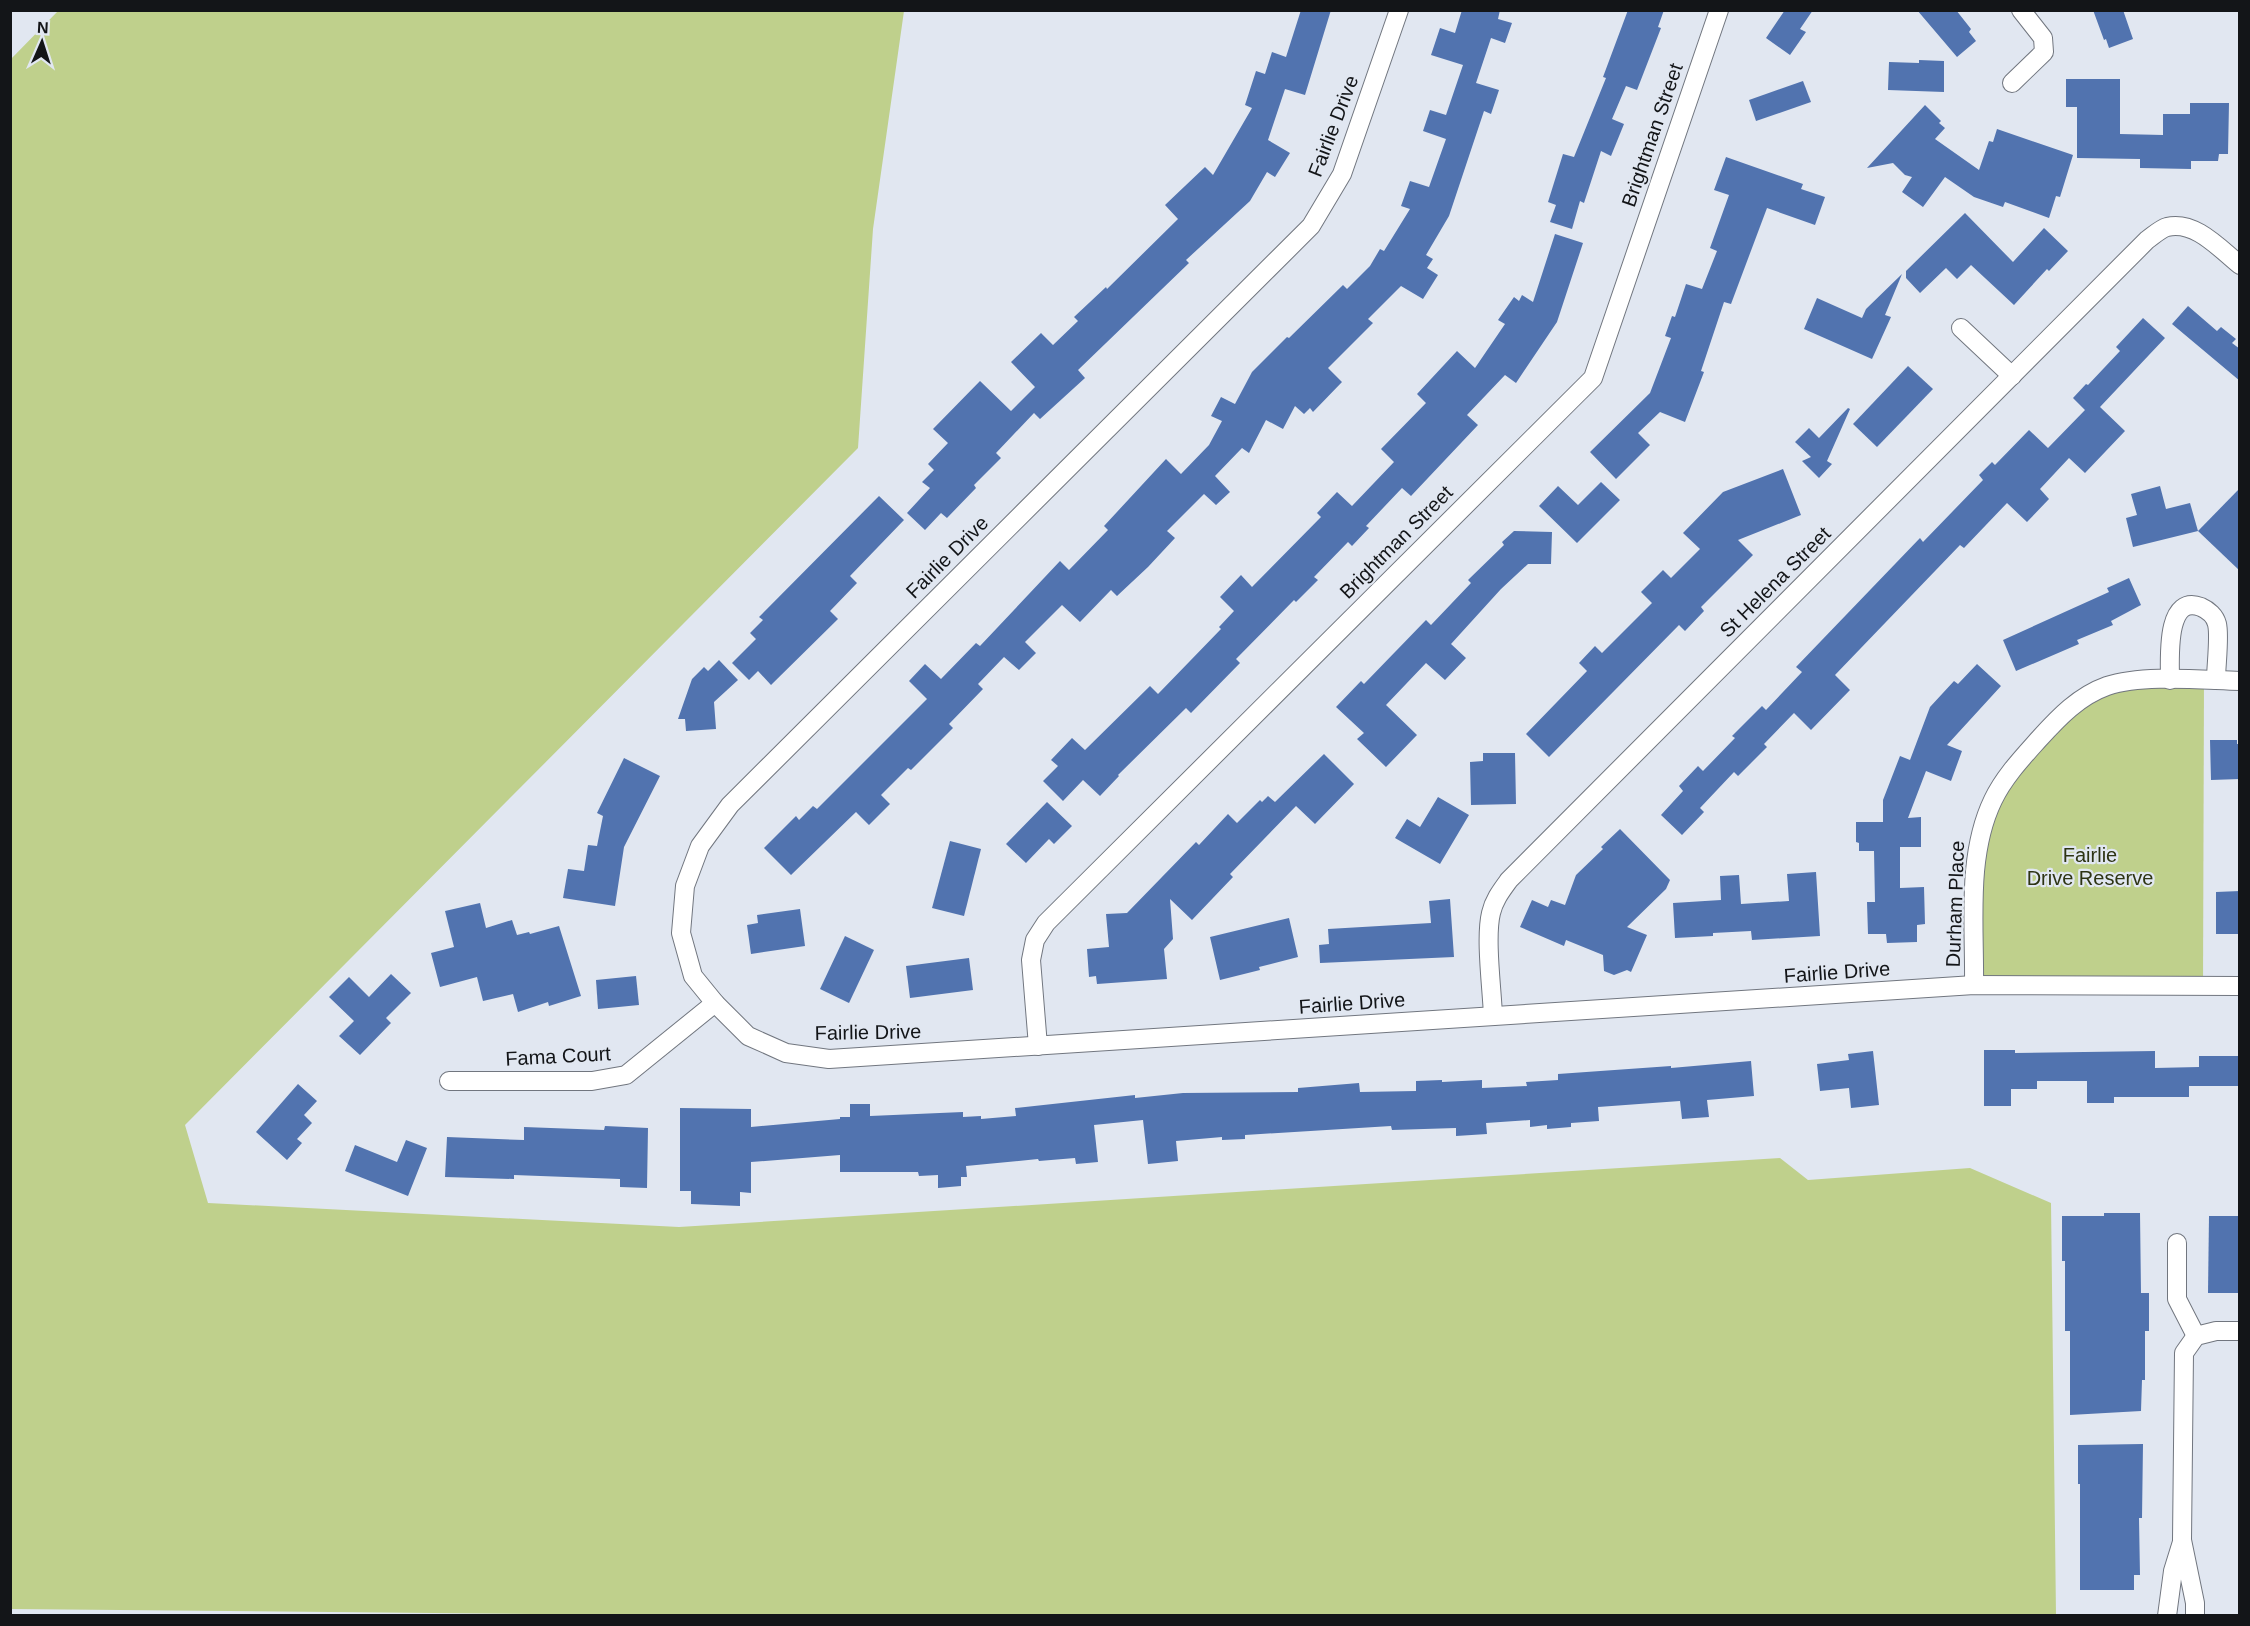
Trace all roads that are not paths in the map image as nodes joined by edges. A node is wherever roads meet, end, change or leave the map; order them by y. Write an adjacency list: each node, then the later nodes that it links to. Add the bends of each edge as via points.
1 (1399, 10): 13 (street, Fairlie Drive, via 1342,174 1311,226 730,806 700,846 685,886 681,933 693,976)
2 (1719, 10): 15 (street, Brightman Street, via 1593,378 1046,923 1035,940 1031,960)
3 (2021, 10): 4 (street, via 2043,38 2044,52)
4 (2012, 83)
5 (2240, 265): 7 (street, St Helena Street, via 2203,235 2189,228 2165,227 2147,240)
6 (1961, 328): 7 (street)
7 (2012, 376): 14 (street, St Helena Street, via 1509,880 1491,913)
8 (2170, 680): 9 (street, Durham Place); 9 (street, via 2176,615 2196,605 2208,610 2217,624); 11 (street, Durham Place, via 2108,686 2081,698 2057,718 2013,768 1993,799 1980,830 1975,859)
9 (2216, 680): 10 (street, Durham Place)
10 (2240, 681)
11 (1974, 985): 12 (street, Fairlie Drive); 14 (street, Fairlie Drive)
12 (2240, 986)
13 (715, 1003): 15 (street, Fairlie Drive, via 748,1036 786,1053 829,1059); 16 (street, Fama Court, via 626,1075 592,1081)
14 (1493, 1016): 15 (street, Fairlie Drive)
15 (1038, 1046)
16 (449, 1081)
17 (2176, 1243): 19 (street, via 2177,1299)
18 (2240, 1331): 19 (street)
19 (2196, 1336): 20 (street, via 2184,1353)
20 (2182, 1540): 21 (street); 22 (street)
21 (2167, 1616)
22 (2195, 1616)

